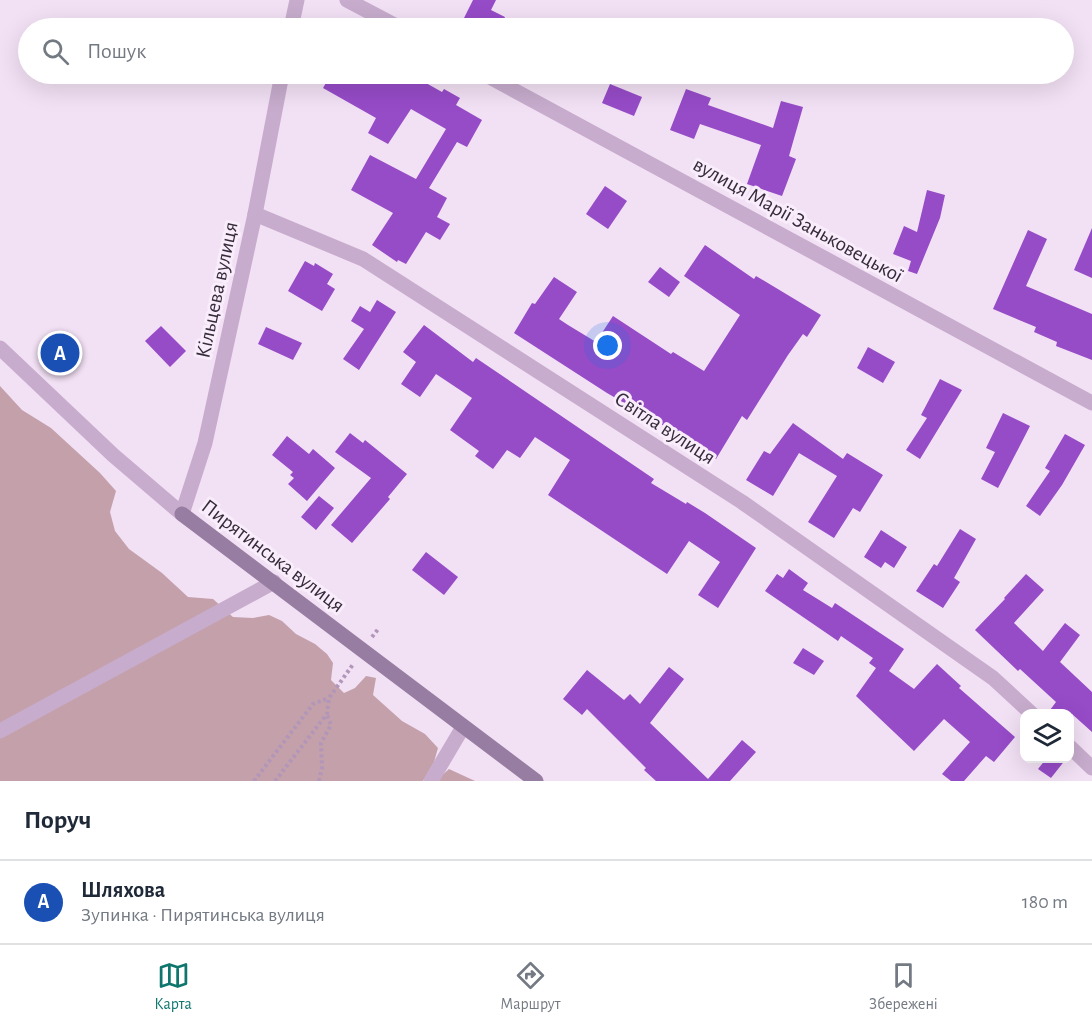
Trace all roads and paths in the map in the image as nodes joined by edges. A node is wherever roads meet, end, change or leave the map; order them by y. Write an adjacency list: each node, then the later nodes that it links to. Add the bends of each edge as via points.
1 (297, 0): 3 (street)
2 (347, 0): 4 (street)
3 (293, 18)
4 (381, 18)
5 (280, 84): 7 (street, Кільцева вулиця)
6 (502, 84): 9 (street, вулиця Марії Заньковецької)
7 (255, 214): 10 (street, Кільцева вулиця, via 205,443); 12 (street, Світла вулиця, via 363,259 742,502 993,678)
8 (0, 348): 10 (street, Пирятинська вулиця)
9 (1092, 404)
10 (182, 514): 11 (main road, Пирятинська вулиця)
11 (274, 582): 14 (main road, Пирятинська вулиця); 15 (street)
12 (1027, 709)
13 (327, 714): 18 (path, via 329,698 313,704); 19 (path); 20 (path, via 331,725 321,743)
14 (464, 727): 21 (street); 22 (main road, Пирятинська вулиця)
15 (0, 731)
16 (1074, 751): 17 (street)
17 (1092, 768)
18 (254, 781)
19 (275, 781)
20 (319, 781)
21 (431, 781)
22 (536, 781)

